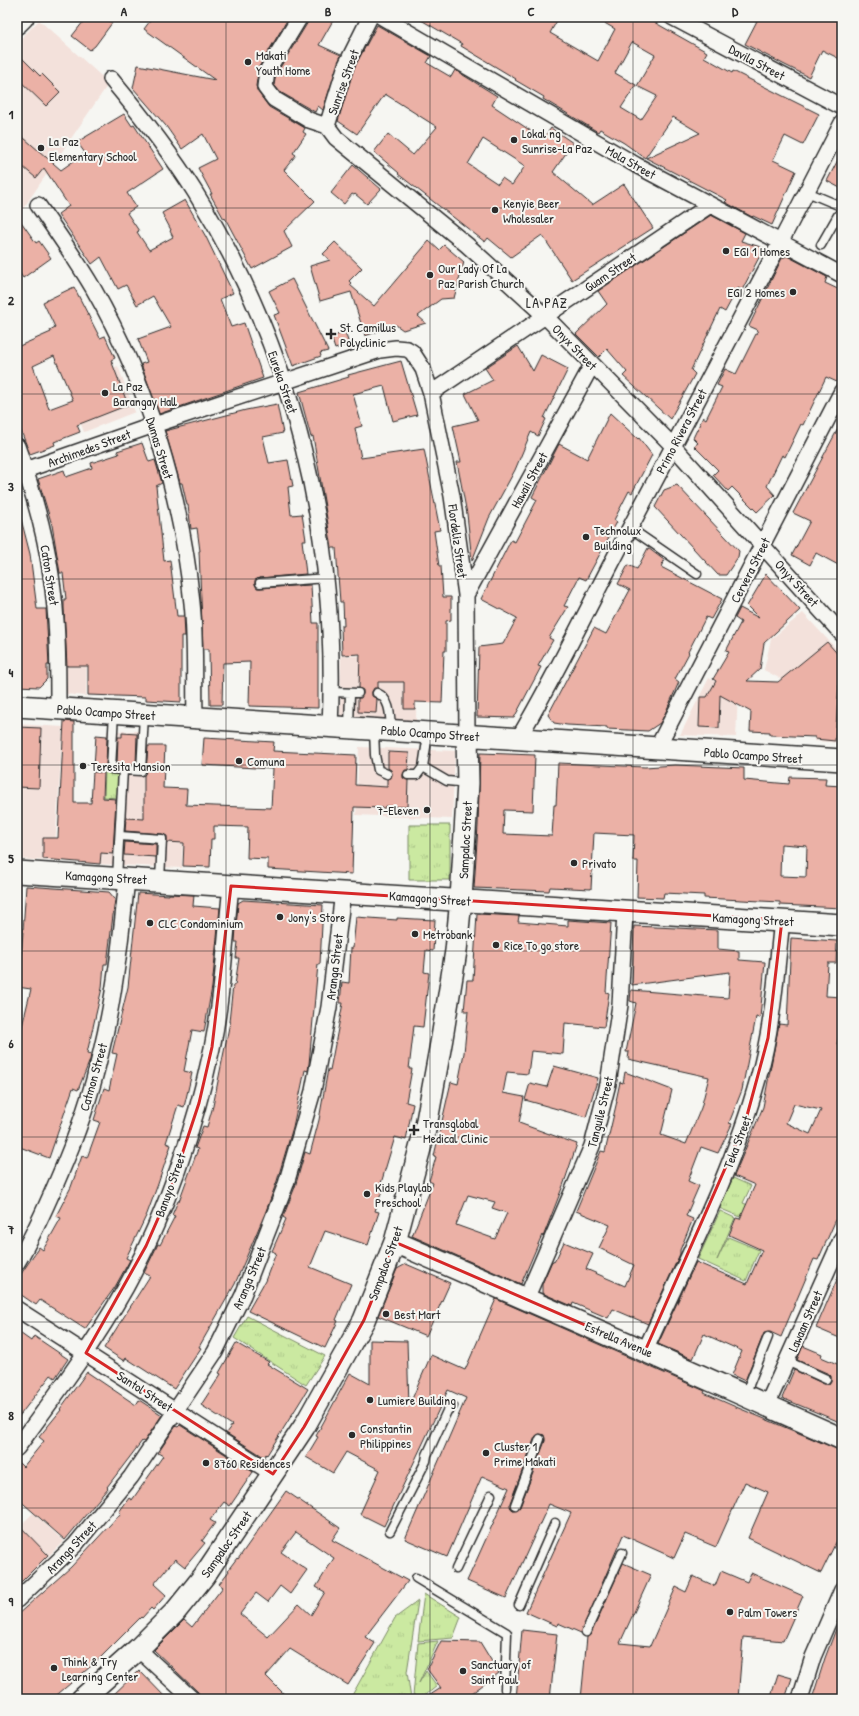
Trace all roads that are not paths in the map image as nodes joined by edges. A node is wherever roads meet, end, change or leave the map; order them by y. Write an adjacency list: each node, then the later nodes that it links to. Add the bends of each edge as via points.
1 (23, 17): 6 (main road)
2 (300, 17): 10 (street, via 267,71 265,87 274,100 309,120)
3 (370, 17): 10 (street, Sunrise Street, via 346,66)
4 (382, 17): 13 (street, Mola Street, via 636,165)
5 (672, 17): 8 (street, Davila Street)
6 (17, 23)
7 (111, 79): 20 (street, Eureka Street, via 155,134 195,192 230,253 260,317)
8 (842, 107)
9 (842, 122): 11 (street, Primo Rivera Street)
10 (327, 126): 17 (street, Onyx Street, via 336,138 468,246)
11 (807, 192): 14 (street, Primo Rivera Street); 15 (lane, via 838,205 840,210)
12 (38, 205): 23 (street, Dumas Street, via 96,295 137,378)
13 (710, 205): 14 (street, Mola Street); 17 (street, Guam Street)
14 (781, 243): 16 (street, Mola Street); 25 (street, Primo Rivera Street)
15 (821, 245)
16 (842, 275)
17 (545, 316): 19 (street, Onyx Street); 22 (street, Guam Street)
18 (412, 352): 20 (street, Archimedes Street, via 396,348 380,350); 22 (street, Flordeliz Street, via 423,369)
19 (592, 365): 25 (street, Onyx Street); 32 (street, Hawaii Street)
20 (285, 383): 23 (street, Archimedes Street); 30 (street, Eureka Street, via 304,450 319,519)
21 (842, 391): 28 (street, Cervera Street)
22 (431, 393): 32 (street, Flordeliz Street, via 452,496)
23 (154, 425): 26 (street, Archimedes Street); 42 (street, Dumas Street, via 176,506 186,558 195,649)
24 (17, 446): 26 (street, Caton Street)
25 (673, 446): 27 (street, Primo Rivera Street); 28 (street, Onyx Street)
26 (22, 472): 39 (street, Caton Street, via 41,522 52,575 57,629)
27 (630, 528): 29 (lane); 47 (street, Primo Rivera Street, via 540,702)
28 (763, 545): 33 (street, Onyx Street); 48 (street, Cervera Street)
29 (697, 574)
30 (327, 578): 31 (lane); 34 (street, Eureka Street)
31 (260, 583)
32 (466, 595): 46 (street, Flordeliz Street)
33 (842, 634)
34 (332, 692): 35 (lane); 43 (street, Eureka Street)
35 (350, 693): 36 (lane); 43 (lane)
36 (358, 693)
37 (377, 693): 44 (lane, via 382,695 390,709)
38 (17, 706): 39 (main road, Pablo Ocampo Street)
39 (58, 708): 40 (main road, Pablo Ocampo Street)
40 (114, 712): 41 (main road, Pablo Ocampo Street); 51 (lane, via 111,769)
41 (144, 714): 42 (main road, Pablo Ocampo Street); 51 (lane, via 141,771)
42 (195, 718): 43 (main road, Pablo Ocampo Street)
43 (340, 727): 44 (main road, Pablo Ocampo Street)
44 (382, 730): 45 (main road, Pablo Ocampo Street); 52 (lane, via 375,756 378,770)
45 (428, 733): 46 (main road, Pablo Ocampo Street); 50 (lane)
46 (467, 736): 47 (main road, Pablo Ocampo Street); 54 (main road, Sampaloc Street)
47 (518, 739): 48 (main road, Pablo Ocampo Street)
48 (657, 748): 49 (main road, Pablo Ocampo Street)
49 (842, 760)
50 (423, 767): 53 (lane, via 417,775); 54 (lane, via 447,781)
51 (123, 770): 55 (lane)
52 (387, 774)
53 (408, 775)
54 (468, 783): 62 (main road, Sampaloc Street)
55 (120, 836): 58 (lane); 59 (lane, via 162,839)
56 (17, 872): 57 (street); 58 (main road, Kamagong Street)
57 (17, 877)
58 (122, 878): 59 (main road, Kamagong Street); 68 (street, Catmon Street, via 117,971 101,1053 89,1098 46,1207)
59 (160, 881): 60 (main road, Kamagong Street)
60 (231, 886): 61 (main road, Kamagong Street); 73 (street, Banuyo Street, via 221,988 199,1103 170,1191 146,1246 126,1287)
61 (343, 892): 62 (main road, Kamagong Street); 79 (street, Aranga Street, via 329,1007 313,1091 286,1184 243,1295 215,1352)
62 (461, 899): 63 (main road, Kamagong Street); 67 (main road, Sampaloc Street, via 456,951 426,1126)
63 (625, 912): 64 (main road, Kamagong Street); 69 (street, Tanguile Street, via 619,1012 606,1092 592,1146)
64 (782, 920): 65 (main road, Kamagong Street); 72 (street, Teka Street, via 775,996 768,1038 745,1123)
65 (842, 924)
66 (842, 1238): 74 (street, Lawaan Street)
67 (395, 1242): 69 (main road, Estrella Avenue); 83 (main road, Sampaloc Street, via 364,1320 304,1427)
68 (17, 1263)
69 (526, 1299): 72 (main road, Estrella Avenue)
70 (17, 1309): 73 (street, Santol Street)
71 (768, 1337): 76 (lane)
72 (645, 1351): 76 (main road, Estrella Avenue)
73 (86, 1353): 79 (street, Santol Street); 82 (street, Banuyo Street)
74 (787, 1361): 75 (lane); 77 (street, Lawaan Street)
75 (826, 1379)
76 (744, 1395): 77 (main road, Estrella Avenue)
77 (767, 1405): 81 (main road, Estrella Avenue)
78 (453, 1406): 87 (lane, via 447,1411 426,1461)
79 (176, 1411): 83 (street, Santol Street); 92 (street, Aranga Street, via 131,1477 75,1545)
80 (540, 1439): 85 (lane)
81 (842, 1439)
82 (17, 1448)
83 (273, 1474): 95 (main road, Sampaloc Street, via 204,1576 175,1612)
84 (491, 1495): 89 (lane)
85 (515, 1505)
86 (555, 1523): 93 (lane)
87 (390, 1531)
88 (622, 1553): 94 (lane)
89 (456, 1569)
90 (416, 1578): 96 (lane, via 506,1633)
91 (842, 1590): 99 (street, via 813,1657)
92 (17, 1600)
93 (519, 1606)
94 (586, 1632)
95 (138, 1649): 97 (main road, Sampaloc Street); 98 (street)
96 (505, 1689)
97 (82, 1699)
98 (192, 1699)
99 (800, 1699)

